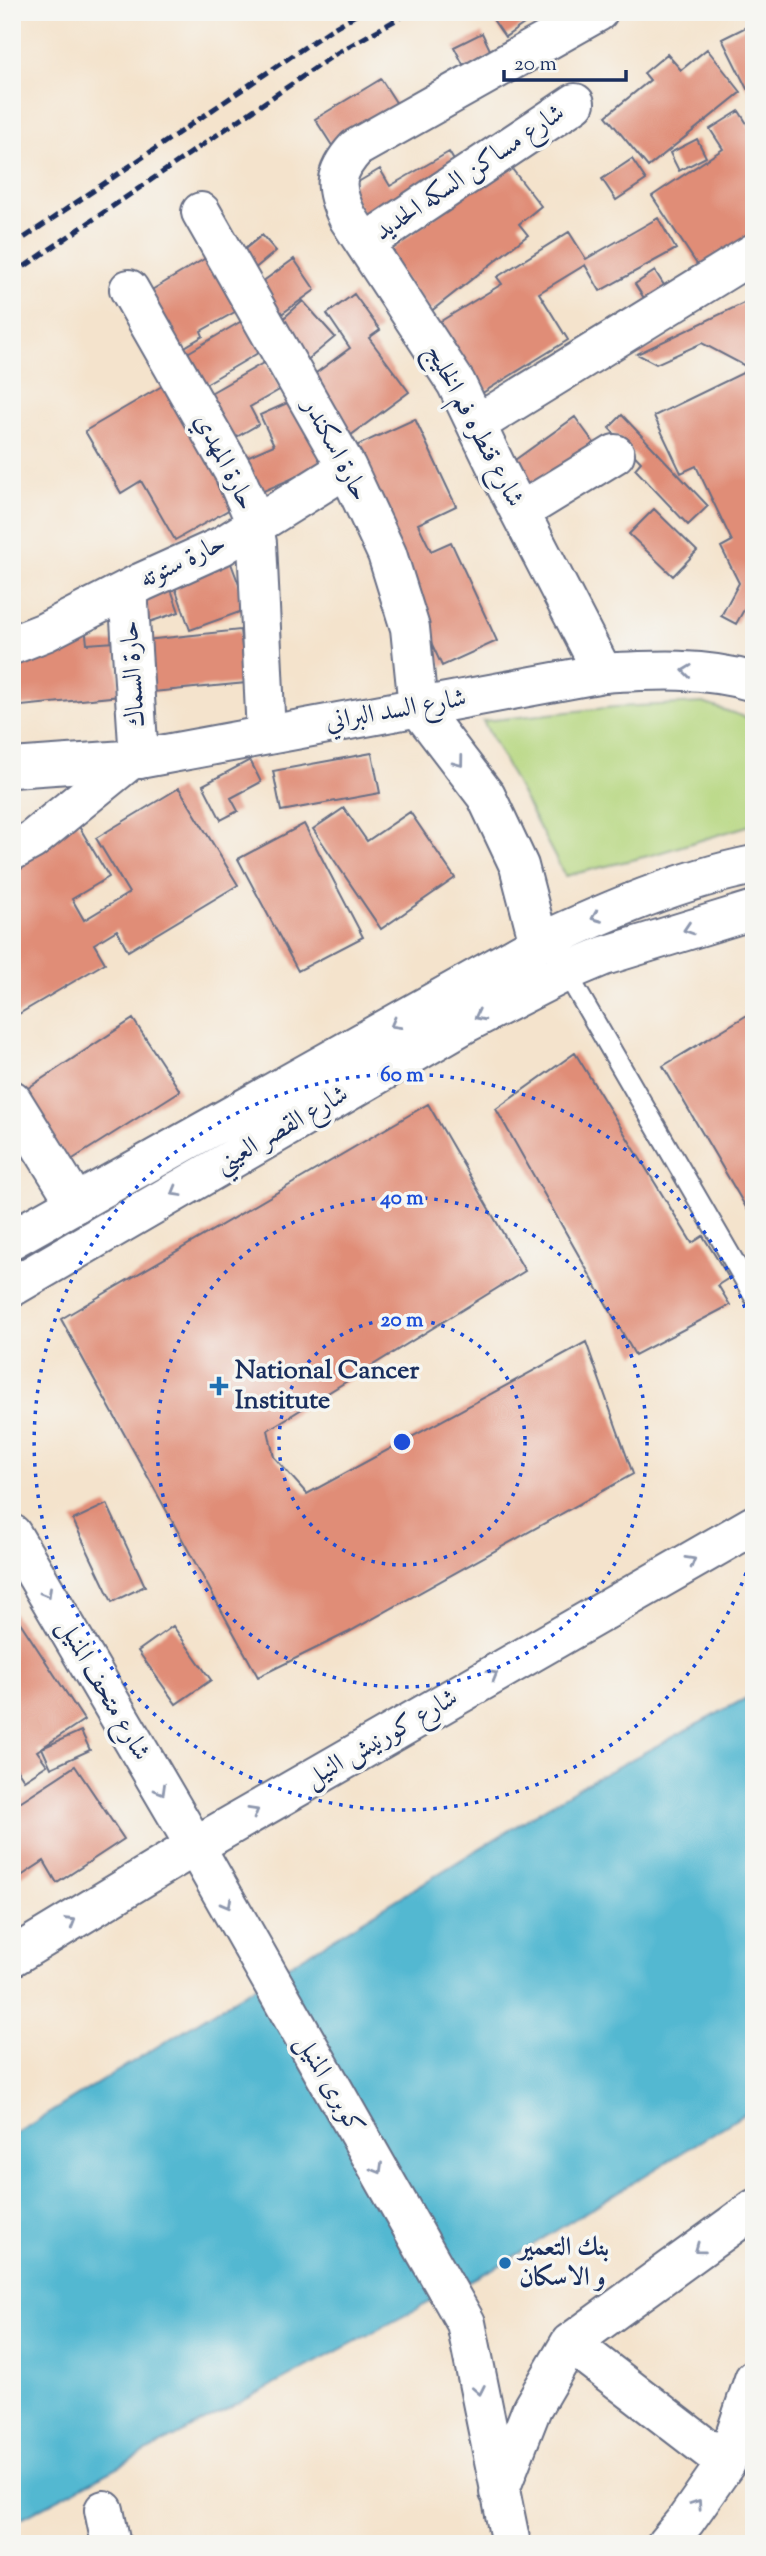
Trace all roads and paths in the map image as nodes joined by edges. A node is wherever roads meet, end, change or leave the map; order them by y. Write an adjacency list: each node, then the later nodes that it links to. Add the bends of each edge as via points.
1 (598, 12): 4 (main road, شارع قنطره فم الخليج, via 356,148 340,169 336,185 339,200)
2 (575, 103): 4 (main road, شارع مساكن السكه الحديد)
3 (201, 212): 9 (main road, حارة اسكندر)
4 (365, 243): 7 (main road, شارع قنطره فم الخليج, via 456,383)
5 (754, 253): 7 (main road)
6 (129, 289): 11 (main road, حارة المهدي, via 233,471)
7 (477, 424): 10 (main road, شارع قنطره فم الخليج)
8 (615, 454): 10 (main road)
9 (347, 468): 11 (main road, حارة ستوته); 16 (main road, حارة اسكندر, via 387,554 410,628)
10 (520, 512): 14 (main road, شارع قنطره فم الخليج)
11 (254, 526): 12 (main road, حارة ستوته, via 222,546); 17 (main road, حارة المهدي)
12 (128, 589): 13 (main road, حارة ستوته); 18 (main road, حارة السماك)
13 (12, 645)
14 (603, 673): 15 (main road, شارع السد البراني, one-way to 14, via 670,669); 16 (main road, شارع السد البراني)
15 (754, 682)
16 (418, 707): 17 (main road, شارع السد البراني); 23 (main road, one-way to 23, via 486,796 519,866)
17 (266, 735): 18 (main road, شارع السد البراني)
18 (134, 760): 19 (main road, شارع السد البراني); 20 (main road)
19 (26, 768)
20 (19, 843)
21 (754, 865): 23 (main road, شارع القصر العيني, one-way to 23, via 710,874)
22 (754, 910): 24 (main road, شارع القصر العيني, one-way to 24)
23 (539, 943): 26 (main road, شارع القصر العيني, one-way to 26)
24 (566, 972): 28 (main road, شارع القصر العيني, one-way to 28, via 466,1023); 29 (lane)
25 (12, 1100): 26 (main road)
26 (76, 1203): 27 (main road, شارع القصر العيني)
27 (12, 1239)
28 (12, 1287)
29 (754, 1296)
30 (754, 1525): 32 (main road, شارع كورنيش النيل, one-way to 30)
31 (12, 1534): 32 (main road, شارع متحف المنيل, one-way to 32)
32 (195, 1846): 33 (main road, شارع كورنيش النيل, one-way to 32); 38 (main road, كوبرى المنيل, one-way to 38, via 466,2323)
33 (12, 1957)
34 (754, 2208): 35 (main road, one-way to 35)
35 (570, 2343): 37 (main road); 38 (main road, via 532,2408)
36 (751, 2399): 37 (main road)
37 (726, 2463): 40 (main road, one-way to 37)
38 (499, 2492): 39 (main road)
39 (511, 2544)
40 (666, 2544)

